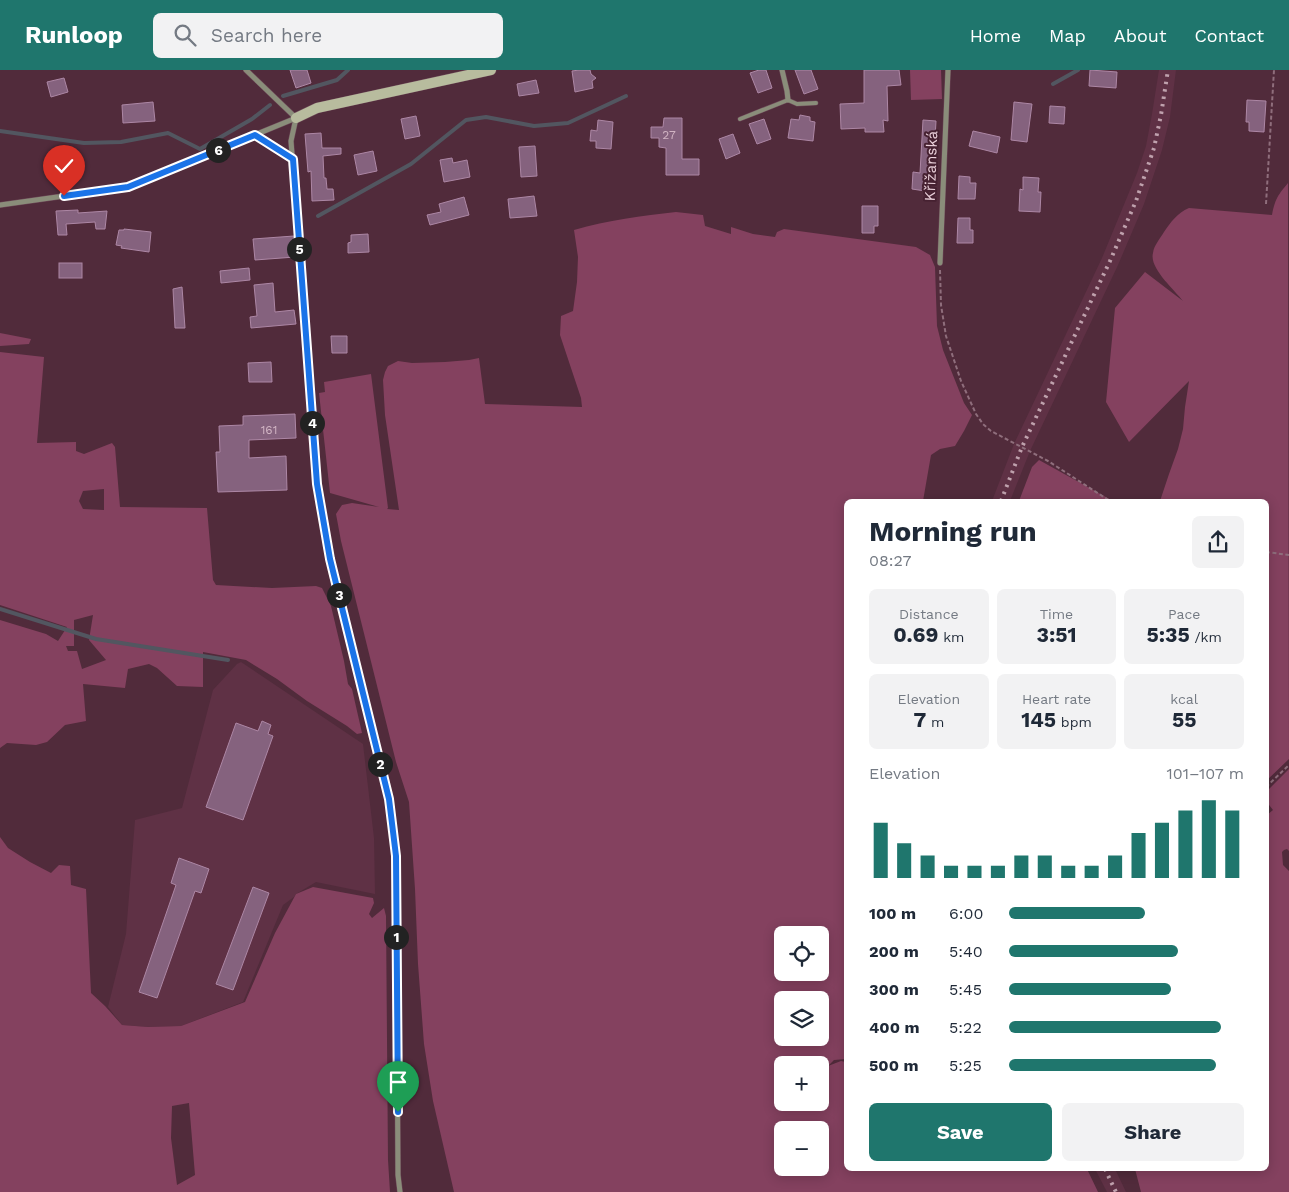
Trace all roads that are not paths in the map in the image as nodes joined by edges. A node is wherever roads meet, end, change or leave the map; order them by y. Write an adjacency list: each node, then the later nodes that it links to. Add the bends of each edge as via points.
1 (246, 70): 7 (street)
2 (491, 70): 7 (street, via 316,108)
3 (782, 70): 5 (street)
4 (948, 70): 12 (street, Křižanská)
5 (788, 100): 6 (lane, via 797,104); 8 (lane)
6 (816, 103)
7 (296, 118): 9 (street); 10 (street, via 291,141)
8 (740, 120)
9 (255, 135): 10 (lane); 11 (street, via 128,187)
10 (293, 159): 13 (street, via 317,484 330,559 389,799 396,856)
11 (0, 206)
12 (940, 263)
13 (400, 1192)

